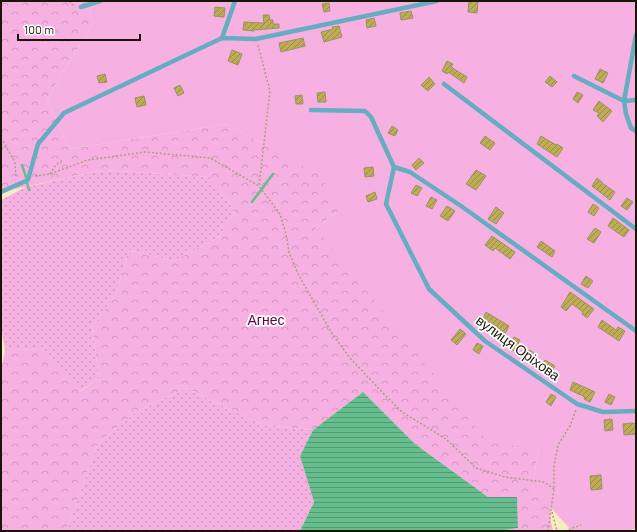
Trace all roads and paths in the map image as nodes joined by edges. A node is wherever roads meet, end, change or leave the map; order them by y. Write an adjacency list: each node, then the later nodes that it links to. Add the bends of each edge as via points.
1 (100, 1): 4 (lane)
2 (235, 1): 6 (lane)
3 (437, 1): 7 (lane)
4 (81, 7)
5 (636, 35): 11 (lane)
6 (222, 38): 7 (lane); 18 (lane, via 64,113 38,144)
7 (256, 39): 20 (path, via 270,91)
8 (574, 76): 11 (lane)
9 (444, 84): 22 (lane)
10 (636, 100): 11 (lane)
11 (624, 101): 13 (lane, via 631,128)
12 (311, 110): 16 (lane, via 365,111 371,117)
13 (636, 131)
14 (1, 138): 19 (path, via 15,162)
15 (63, 160): 17 (path)
16 (394, 167): 23 (lane, via 410,172 461,206); 24 (lane, вулиця Оріхова, via 386,204 429,289 485,341)
17 (50, 174): 18 (path); 20 (path, via 88,160 145,152 210,158)
18 (29, 176): 19 (lane, via 28,180)
19 (17, 186): 21 (lane)
20 (259, 186): 26 (path, via 280,214 289,252 298,274 333,335 350,358 383,393 402,412 446,439 476,468 505,477 544,482)
21 (1, 192)
22 (636, 229)
23 (636, 331)
24 (578, 404): 25 (lane, вулиця Оріхова, via 603,412); 26 (path, via 570,426 558,445 554,466)
25 (636, 411)
26 (554, 489): 27 (path)
27 (551, 511): 29 (path); 30 (path)
28 (581, 525): 31 (path)
29 (548, 531)
30 (557, 531)
31 (565, 531)

